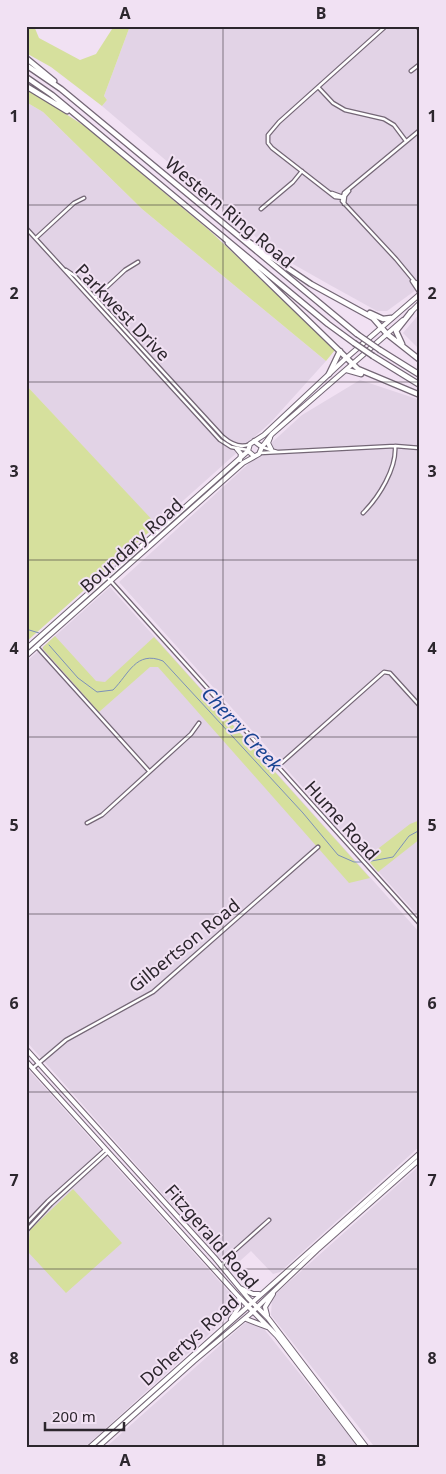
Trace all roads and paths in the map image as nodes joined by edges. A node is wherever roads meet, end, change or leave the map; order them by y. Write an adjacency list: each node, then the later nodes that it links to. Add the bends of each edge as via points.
1 (386, 26): 10 (street)
2 (417, 26): 3 (street)
3 (420, 30)
4 (26, 58): 12 (highway)
5 (420, 64): 7 (street)
6 (26, 65): 12 (highway, Western Ring Road)
7 (411, 71)
8 (26, 77): 11 (highway, Western Ring Road)
9 (26, 86): 11 (highway)
10 (318, 87): 14 (street, via 345,110 384,119 394,125); 15 (street, via 279,122 267,140 272,148)
11 (89, 126): 19 (highway, Western Ring Road)
12 (106, 126): 20 (highway, Western Ring Road)
13 (420, 130): 14 (street)
14 (406, 141): 17 (street)
15 (302, 171): 17 (street); 18 (street)
16 (84, 198): 22 (street)
17 (343, 198): 25 (street, via 345,206)
18 (261, 209)
19 (207, 223): 35 (highway); 44 (highway, Western Ring Road, bridge, via 328,324)
20 (226, 227): 28 (highway); 42 (highway, Western Ring Road, bridge, via 357,334)
21 (26, 228): 22 (street)
22 (36, 238): 24 (street)
23 (138, 262): 27 (street)
24 (62, 267): 27 (street, Parkwest Drive); 29 (street, Parkwest Drive)
25 (417, 284): 26 (street)
26 (420, 294): 32 (main road)
27 (95, 298): 29 (street); 46 (street, Parkwest Drive)
28 (341, 300): 32 (highway, via 381,318); 33 (highway, via 373,318)
29 (92, 301): 46 (street, Parkwest Drive)
30 (420, 304): 31 (main road)
31 (411, 312): 34 (main road); 36 (highway, via 396,333)
32 (390, 318): 33 (main road)
33 (381, 327): 34 (highway); 37 (main road)
34 (387, 334): 36 (highway); 39 (main road)
35 (340, 351): 37 (highway); 41 (highway)
36 (408, 351): 38 (highway)
37 (346, 358): 39 (highway); 41 (main road)
38 (420, 360)
39 (353, 365): 40 (main road); 43 (highway)
40 (347, 370): 43 (highway); 47 (main road)
41 (329, 374): 48 (main road, via 264,435)
42 (420, 374)
43 (374, 377): 45 (highway)
44 (420, 385)
45 (420, 395)
46 (196, 410): 48 (street, Parkwest Drive, via 229,442 243,446); 52 (street, Parkwest Drive, via 224,443)
47 (272, 434): 50 (main road); 53 (main road, via 268,443)
48 (252, 442): 50 (main road); 54 (main road)
49 (395, 446): 51 (street); 56 (street); 59 (street, via 394,464)
50 (262, 447): 53 (street); 55 (main road)
51 (420, 448)
52 (237, 449): 54 (street, Parkwest Drive); 58 (main road, via 241,454)
53 (271, 449): 56 (street)
54 (248, 451): 57 (main road); 58 (main road, Boundary Road)
55 (260, 453): 56 (street); 57 (main road, Boundary Road)
56 (279, 453)
57 (254, 456): 61 (main road, Boundary Road)
58 (240, 460): 60 (main road, Boundary Road)
59 (363, 513)
60 (106, 577): 61 (street, Hume Road); 62 (main road, Boundary Road)
61 (111, 581): 63 (main road, Boundary Road); 68 (street, Hume Road)
62 (33, 643): 63 (main road); 64 (main road, Boundary Road)
63 (37, 647): 65 (main road, Boundary Road); 69 (street)
64 (26, 649)
65 (26, 656)
66 (420, 706): 68 (street, via 390,673 384,672)
67 (199, 723): 69 (street)
68 (277, 767): 72 (street, Hume Road)
69 (149, 771): 70 (street, via 102,815)
70 (87, 822)
71 (318, 846): 75 (street, Gilbertson Road, via 153,992 66,1040)
72 (420, 924)
73 (26, 1049): 75 (main road, Fitzgerald Road)
74 (26, 1061): 76 (main road, Fitzgerald Road)
75 (39, 1063): 76 (street, Gilbertson Road); 77 (main road, Fitzgerald Road)
76 (33, 1068): 78 (main road, Fitzgerald Road)
77 (113, 1145): 78 (main road); 90 (main road, Fitzgerald Road)
78 (107, 1151): 81 (street); 82 (street); 94 (main road, Fitzgerald Road)
79 (420, 1153): 83 (main road, Dohertys Road)
80 (420, 1159): 83 (main road, Dohertys Road)
81 (90, 1163): 82 (street); 84 (street)
82 (93, 1167): 85 (street)
83 (401, 1173): 87 (main road, Dohertys Road)
84 (48, 1201): 85 (street); 88 (street)
85 (51, 1204): 89 (street)
86 (269, 1220): 90 (street)
87 (349, 1220): 92 (main road, Dohertys Road); 93 (main road, Dohertys Road)
88 (26, 1224)
89 (26, 1231)
90 (221, 1266): 91 (main road, Fitzgerald Road)
91 (238, 1286): 93 (main road, via 253,1294); 95 (main road, Fitzgerald Road)
92 (277, 1288): 96 (main road, Dohertys Road); 99 (main road, via 265,1307)
93 (262, 1293): 95 (main road, Dohertys Road)
94 (238, 1297): 97 (main road, Fitzgerald Road); 101 (main road, via 238,1307)
95 (252, 1302): 96 (main road, Fitzgerald Road); 97 (main road, Dohertys Road)
96 (258, 1306): 98 (main road, Dohertys Road); 99 (main road, Fitzgerald Road)
97 (248, 1307): 98 (main road, Fitzgerald Road); 101 (main road, Dohertys Road)
98 (253, 1311): 100 (main road, Dohertys Road); 102 (main road, Fitzgerald Road)
99 (268, 1318): 113 (main road, Fitzgerald Road)
100 (244, 1319): 102 (main road, via 252,1319); 104 (main road, Dohertys Road)
101 (226, 1326): 103 (main road, Dohertys Road)
102 (270, 1328): 112 (main road, Fitzgerald Road)
103 (190, 1356): 104 (main road); 105 (main road, Dohertys Road)
104 (194, 1361): 106 (main road, Dohertys Road)
105 (170, 1375): 106 (main road); 107 (main road, Dohertys Road)
106 (174, 1379): 107 (main road, Dohertys Road)
107 (148, 1398): 108 (main road, Dohertys Road); 109 (main road, Dohertys Road)
108 (109, 1430): 109 (main road); 110 (main road, Dohertys Road)
109 (113, 1434): 111 (main road, Dohertys Road)
110 (89, 1448)
111 (97, 1448)
112 (362, 1448)
113 (367, 1448)

